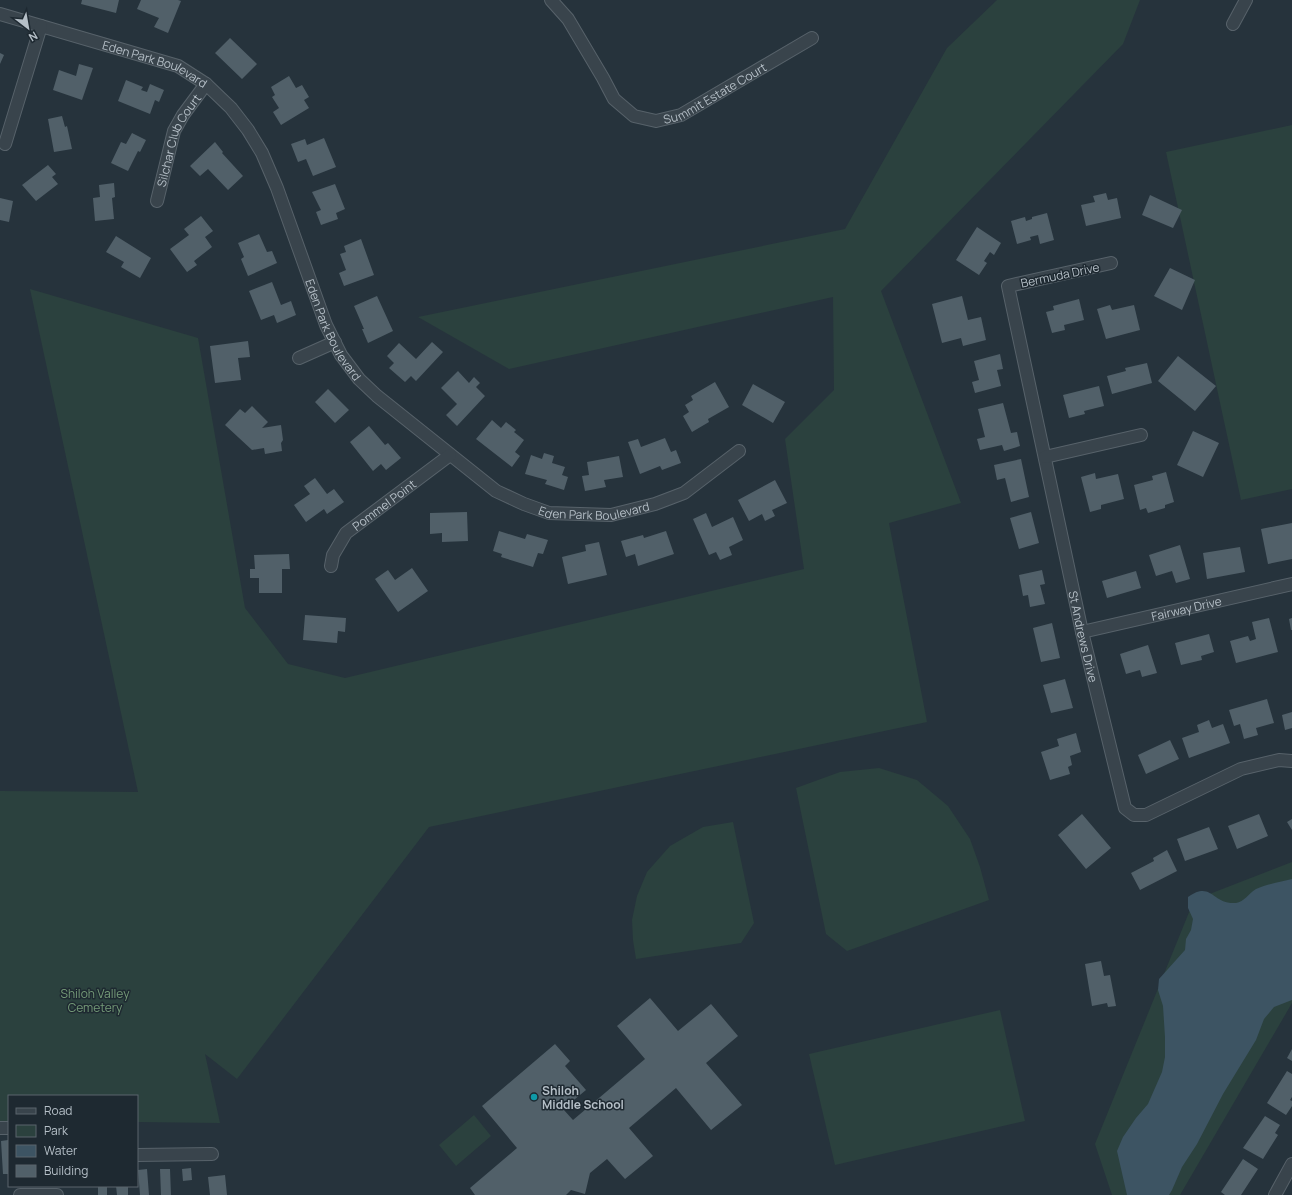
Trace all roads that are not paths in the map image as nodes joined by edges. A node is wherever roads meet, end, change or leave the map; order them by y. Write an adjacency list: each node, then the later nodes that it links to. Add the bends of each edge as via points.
1 (551, 0): 6 (street, Summit Estate Court, via 568,19 614,99 634,116 656,121 681,115)
2 (1246, 0): 4 (street)
3 (0, 14): 5 (street, Eden Park Boulevard)
4 (1233, 24)
5 (41, 26): 7 (street, Eden Park Boulevard, via 178,66); 8 (street)
6 (812, 38)
7 (206, 84): 9 (street, Silchar Club Court, via 174,131); 12 (street, Eden Park Boulevard, via 231,108 262,153 326,325)
8 (5, 144)
9 (157, 201)
10 (1111, 263): 11 (street, Bermuda Drive)
11 (1008, 286): 17 (street, St Andrews Drive)
12 (335, 342): 13 (street); 16 (street, Eden Park Boulevard, via 358,379)
13 (299, 358)
14 (1142, 436): 17 (street)
15 (739, 451): 16 (street, Eden Park Boulevard, via 684,493 655,504 611,515 549,513 524,504 496,491)
16 (450, 455): 18 (street, Pommel Point, via 346,533 333,554)
17 (1045, 457): 20 (street, St Andrews Drive)
18 (331, 566)
19 (1292, 584): 20 (street, Fairway Drive)
20 (1082, 632): 21 (street, St Andrews Drive, via 1125,808 1134,815 1146,815 1241,769 1279,760)
21 (1292, 761)
22 (212, 1154): 23 (street)
23 (138, 1155)
24 (1292, 1164): 27 (street)
25 (20, 1195): 26 (street)
26 (57, 1195)
27 (1275, 1195)

